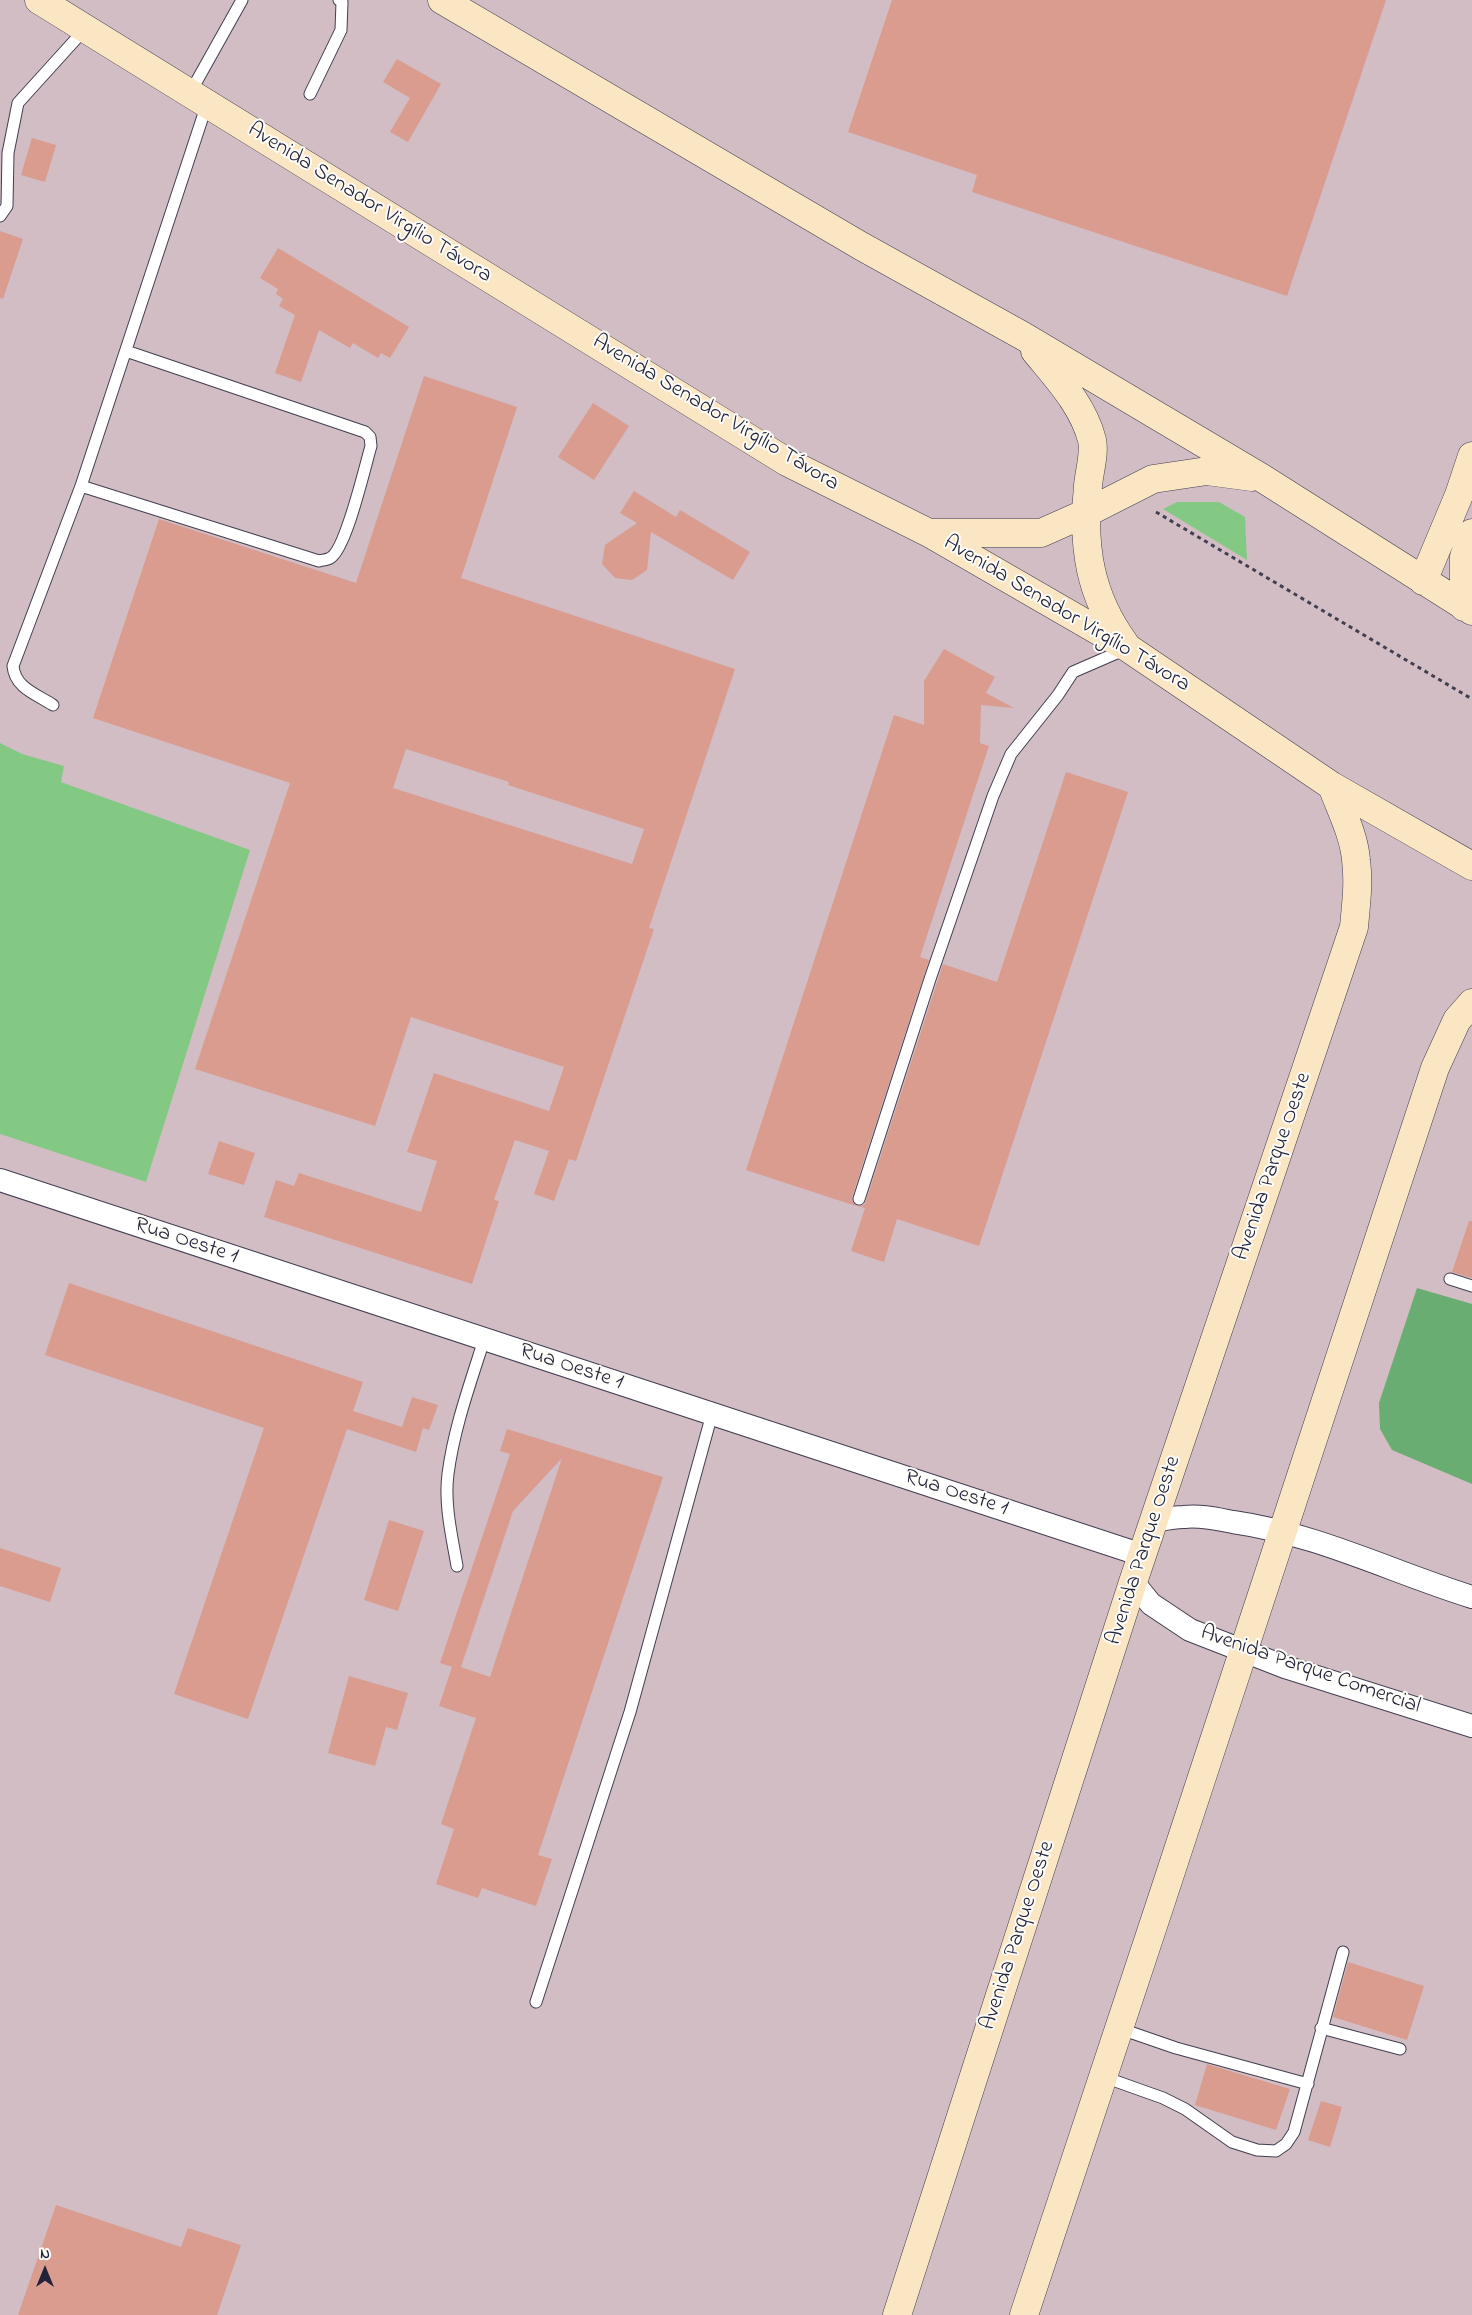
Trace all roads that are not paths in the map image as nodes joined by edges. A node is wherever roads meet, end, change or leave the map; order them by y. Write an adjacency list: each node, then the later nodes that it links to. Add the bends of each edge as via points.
1 (39, 0): 5 (street, Avenida Senador Virgílio Távora)
2 (242, 0): 7 (lane)
3 (339, 0): 6 (lane, via 342,2 341,30)
4 (442, 0): 9 (street, via 861,246)
5 (86, 29): 7 (street, Avenida Senador Virgílio Távora); 8 (lane, via 18,103 8,153 7,206)
6 (310, 94)
7 (198, 99): 10 (lane); 15 (street, Avenida Senador Virgílio Távora, via 787,462)
8 (0, 216)
9 (1024, 336): 12 (street); 14 (street, via 1073,398 1092,442)
10 (126, 351): 13 (lane); 13 (lane, via 365,432 370,437 371,446 347,530 331,558 319,561)
11 (1472, 456): 17 (street)
12 (1262, 478): 14 (street, via 1207,472 1153,479); 17 (street)
13 (80, 486): 20 (lane, via 13,666 18,683)
14 (1086, 513): 15 (street, via 1041,533); 19 (street, via 1093,585 1112,627)
15 (929, 533): 19 (street, Avenida Senador Virgílio Távora)
16 (1472, 534): 18 (street, via 1464,557)
17 (1423, 581): 18 (street)
18 (1468, 609)
19 (1128, 648): 21 (street, Avenida Senador Virgílio Távora); 25 (lane, via 1072,672 1011,754 992,796)
20 (53, 705)
21 (1332, 786): 22 (street, Avenida Senador Virgílio Távora); 30 (street, Avenida Parque Oeste, via 1350,832 1356,859 1358,894 1354,927)
22 (1472, 866)
23 (1472, 1003): 31 (street, via 1457,1020 1435,1068)
24 (0, 1180): 28 (street, Rua Oeste 1)
25 (859, 1199)
26 (1450, 1279): 27 (lane)
27 (1472, 1286)
28 (484, 1340): 29 (street, Rua Oeste 1); 33 (lane, via 459,1419 448,1476 449,1515)
29 (712, 1414): 32 (street, Rua Oeste 1); 39 (lane, via 630,1712)
30 (1154, 1521): 31 (street, via 1185,1516 1212,1518); 32 (street, Avenida Parque Oeste)
31 (1281, 1531): 35 (street, via 1334,1546); 36 (street)
32 (1142, 1555): 34 (street, Avenida Parque Oeste)
33 (457, 1566)
34 (1134, 1582): 36 (street, Avenida Parque Comercial, via 1151,1604 1168,1617 1190,1630); 45 (street, Avenida Parque Oeste)
35 (1472, 1597)
36 (1243, 1651): 37 (street, Avenida Parque Comercial); 40 (street)
37 (1472, 1726)
38 (1343, 1952): 41 (lane)
39 (536, 2002)
40 (1118, 2028): 43 (street); 44 (lane, via 1176,2048)
41 (1321, 2028): 42 (lane); 44 (lane)
42 (1400, 2049)
43 (1104, 2077): 44 (lane, via 1177,2105 1232,2142 1257,2150 1276,2151 1294,2132); 46 (street)
44 (1308, 2084)
45 (897, 2315)
46 (1024, 2315)

